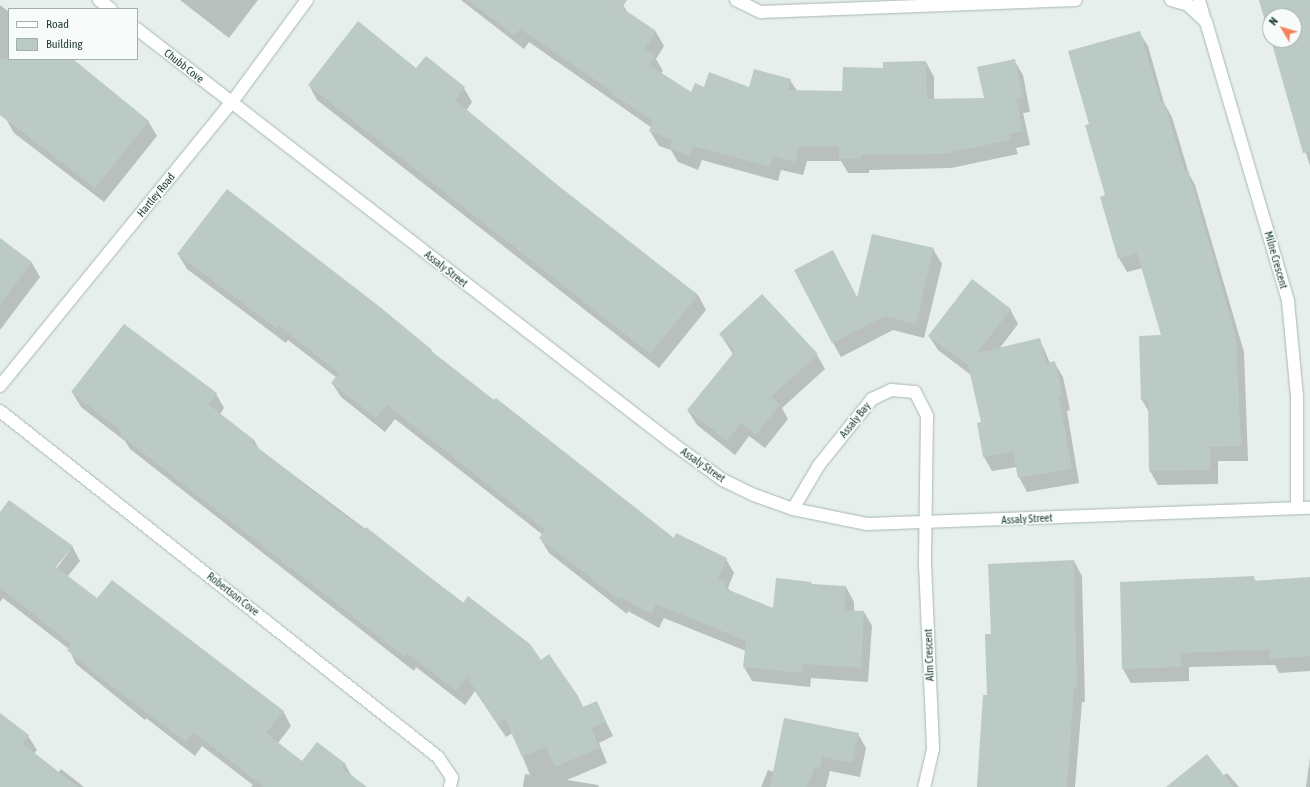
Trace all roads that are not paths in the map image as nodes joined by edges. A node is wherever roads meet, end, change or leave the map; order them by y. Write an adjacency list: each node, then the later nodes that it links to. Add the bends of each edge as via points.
1 (99, 0): 7 (street)
2 (307, 0): 10 (street, Hartley Road)
3 (736, 0): 4 (street, via 762,12)
4 (1076, 0)
5 (1171, 0): 8 (street, via 1188,5)
6 (1199, 0): 8 (street, Milne Crescent)
7 (110, 8)
8 (1206, 22): 13 (street, Milne Crescent, via 1288,301 1297,396)
9 (138, 30): 10 (street, Chubb Cove)
10 (232, 102): 11 (street, Hartley Road); 15 (street, Assaly Street, via 716,476 754,495)
11 (0, 386)
12 (0, 411): 17 (street, Robertson Cove, via 438,757 452,778)
13 (1297, 507): 14 (street, Assaly Street); 16 (street, Assaly Street)
14 (1310, 508)
15 (793, 509): 16 (street, Assaly Street, via 867,524); 16 (street, Assaly Bay, via 819,465 872,399 892,390 915,392 927,416)
16 (926, 521): 18 (street, Alm Crescent, via 933,749)
17 (450, 787)
18 (924, 787)

